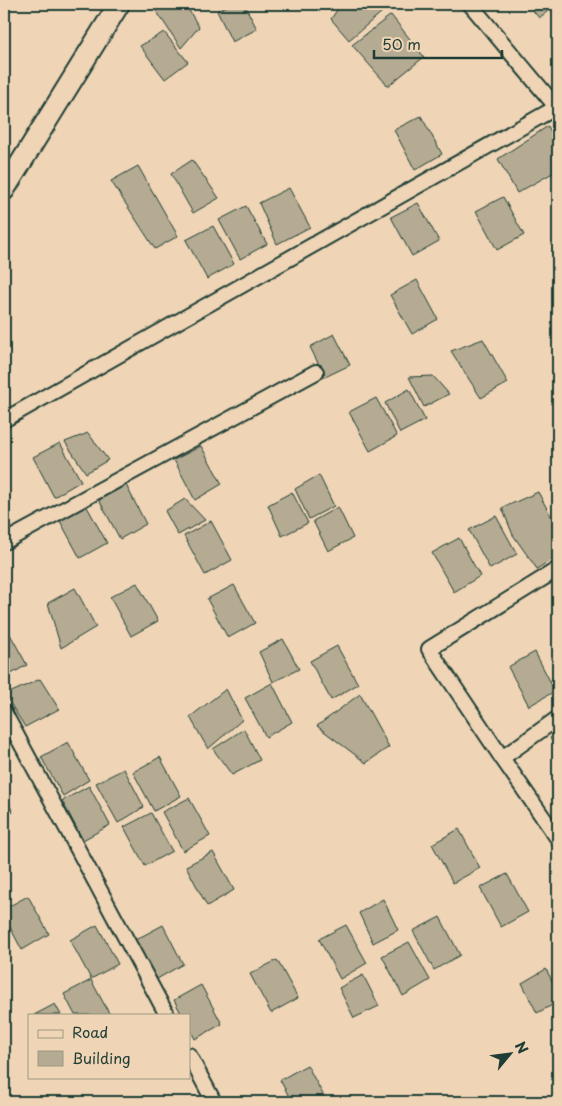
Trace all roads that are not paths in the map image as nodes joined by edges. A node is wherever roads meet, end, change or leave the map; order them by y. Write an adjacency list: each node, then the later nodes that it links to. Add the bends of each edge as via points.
1 (119, 4): 4 (street)
2 (470, 4): 3 (street)
3 (558, 108): 6 (street)
4 (4, 190)
5 (316, 372): 7 (street)
6 (4, 420)
7 (4, 542)
8 (558, 569): 11 (street, via 430,649)
9 (4, 712): 13 (street)
10 (558, 718): 11 (street)
11 (502, 758): 12 (street)
12 (558, 839)
13 (166, 1014)
14 (190, 1057): 15 (street)
15 (214, 1102)

